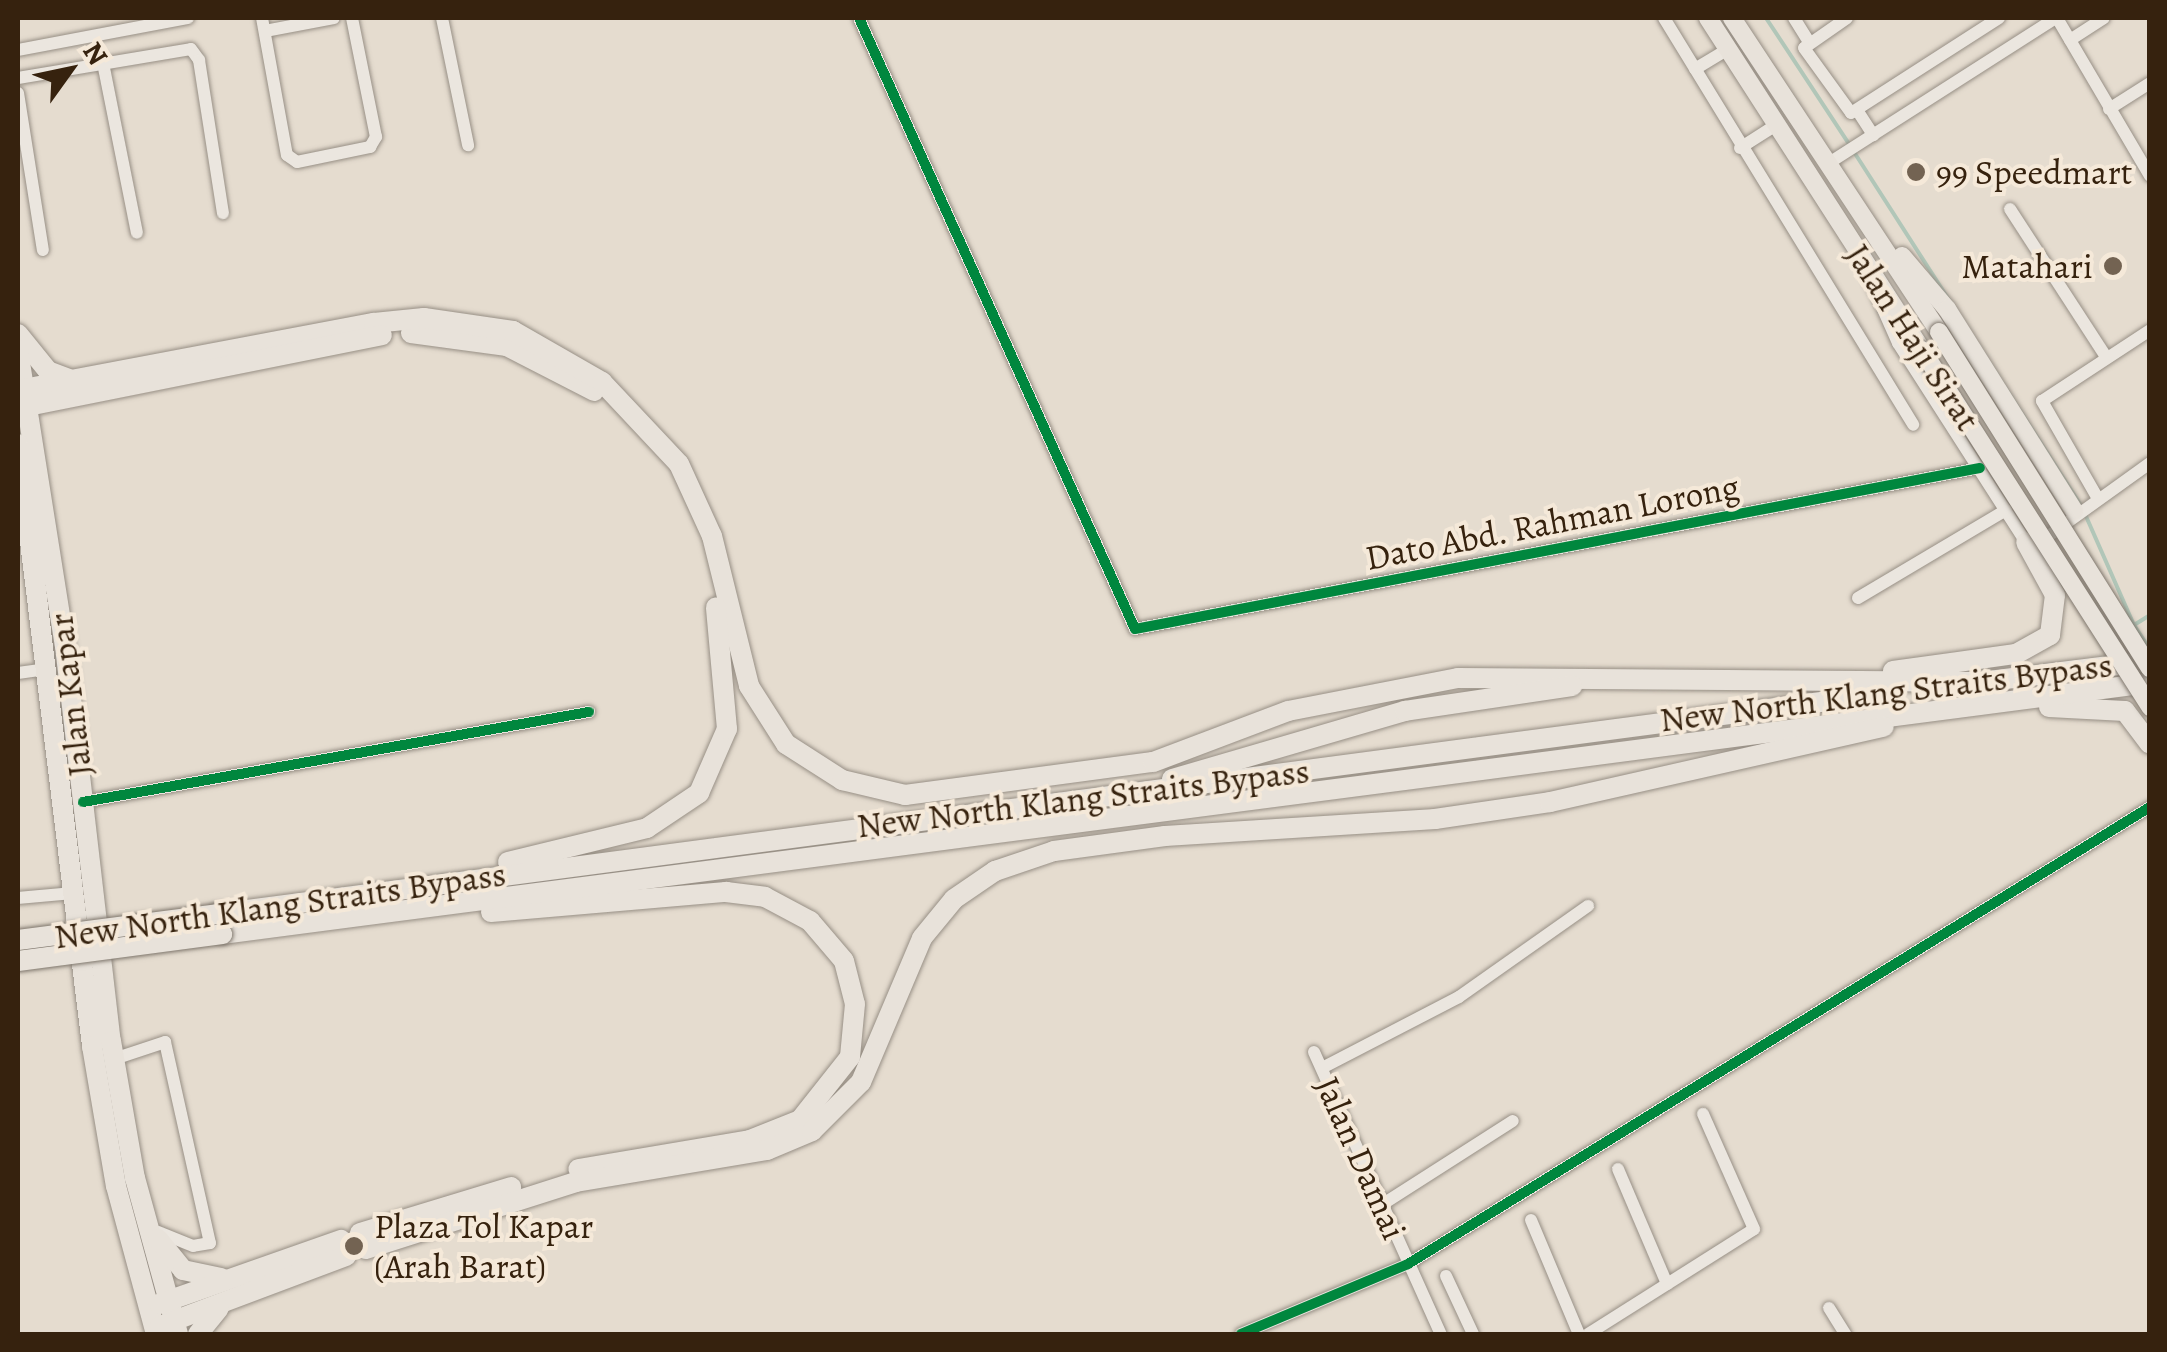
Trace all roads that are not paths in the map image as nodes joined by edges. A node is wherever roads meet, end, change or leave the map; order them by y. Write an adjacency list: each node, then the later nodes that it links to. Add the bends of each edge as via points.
1 (188, 18): 14 (street)
2 (334, 18): 15 (street)
3 (352, 18): 15 (street, via 376,137 370,147 297,162 288,155)
4 (442, 18): 29 (street)
5 (859, 18): 48 (street, Dato Abd. Rahman Lorong, via 1135,629)
6 (1664, 18): 21 (street)
7 (1708, 18): 18 (main road, Jalan Haji Sirat)
8 (1732, 18): 31 (main road, Jalan Haji Sirat)
9 (1794, 18): 17 (street)
10 (1848, 18): 17 (street)
11 (2000, 18): 26 (street)
12 (2056, 18): 16 (street); 28 (street)
13 (2104, 18): 16 (street)
14 (145, 22): 19 (street)
15 (263, 24)
16 (2070, 40): 25 (street)
17 (1806, 45): 26 (street)
18 (1728, 49): 21 (street); 27 (main road, Jalan Haji Sirat)
19 (18, 50)
20 (103, 63): 22 (street); 34 (street, via 191,49 199,60); 36 (street)
21 (1695, 69): 30 (street)
22 (18, 78)
23 (2150, 83): 25 (street)
24 (18, 93): 38 (street)
25 (2109, 109): 32 (street)
26 (1852, 111): 28 (street)
27 (1776, 126): 30 (street); 37 (main road, Jalan Haji Sirat)
28 (1873, 135): 31 (street)
29 (468, 145)
30 (1740, 148): 45 (street)
31 (1839, 156): 35 (main road, Jalan Haji Sirat)
32 (2150, 176)
33 (2010, 208): 42 (street)
34 (223, 213)
35 (1878, 230): 49 (main road, via 1940,299); 55 (main road, Jalan Haji Sirat, bridge)
36 (137, 233)
37 (1856, 248): 48 (street, via 1898,343); 63 (main road, Jalan Haji Sirat, bridge)
38 (42, 250)
39 (2150, 330): 42 (street)
40 (18, 334): 43 (highway)
41 (18, 350): 44 (highway, Jalan Kapar)
42 (2106, 358): 49 (street, via 2042,401)
43 (69, 388): 44 (highway); 46 (highway); 58 (highway, via 424,318 513,332 552,349 630,406 679,464 712,536 740,655 765,717 812,764 873,789 905,795 1153,762 1288,711 1458,678); 69 (highway, via 422,332 508,346 544,363 595,392 648,444 686,502 711,578 728,698 716,768 700,792 647,828)
44 (22, 398): 46 (highway, Jalan Kapar)
45 (1913, 425)
46 (28, 446): 50 (highway, Jalan Kapar); 67 (highway, Jalan Kapar)
47 (2150, 462): 49 (street)
48 (1980, 468): 51 (street)
49 (2084, 506): 52 (street, via 2047,537)
50 (22, 510): 56 (highway, Jalan Kapar)
51 (2006, 510): 52 (street); 53 (street)
52 (2026, 542): 59 (highway, via 2055,595 2050,635 2037,647)
53 (1858, 598)
54 (2150, 661): 60 (highway, New North Klang Straits Bypass)
55 (2150, 668)
56 (46, 669): 57 (street); 70 (highway, Jalan Kapar)
57 (18, 673)
58 (1604, 682): 59 (highway); 66 (highway, via 1405,711)
59 (1817, 682): 60 (highway)
60 (1983, 682): 66 (highway, New North Klang Straits Bypass)
61 (2150, 683): 62 (highway, New North Klang Straits Bypass)
62 (1971, 704): 65 (highway, via 2115,707); 73 (highway, New North Klang Straits Bypass, via 1376,787 911,839); 86 (highway, via 1550,802 1054,851 995,871 954,900 922,938 861,1082 812,1131 767,1150 576,1182)
63 (2150, 707)
64 (589, 712): 67 (street)
65 (2150, 744)
66 (1141, 790): 69 (highway, New North Klang Straits Bypass)
67 (83, 802): 78 (highway, Jalan Kapar)
68 (2150, 807): 87 (street)
69 (448, 880): 74 (highway, New North Klang Straits Bypass)
70 (74, 893): 71 (street); 92 (highway, Jalan Kapar, via 113,1167)
71 (18, 898)
72 (1588, 906): 79 (street, via 1491,968 1473,988)
73 (340, 922): 74 (highway, New North Klang Straits Bypass); 86 (highway, via 726,892 766,897 810,920 844,961 855,1004 850,1057 800,1120 750,1140 558,1174)
74 (219, 924): 75 (highway, New North Klang Straits Bypass, bridge); 76 (highway, New North Klang Straits Bypass, bridge)
75 (18, 940)
76 (18, 962)
77 (1314, 1052): 79 (street, Jalan Damai)
78 (114, 1059): 84 (highway, Jalan Kapar); 84 (street, via 166,1042 210,1243 178,1243)
79 (1322, 1068): 83 (street, Jalan Damai)
80 (1702, 1114): 89 (street, via 1754,1230)
81 (1513, 1121): 83 (street)
82 (1618, 1169): 89 (street)
83 (1383, 1204): 87 (street, Jalan Damai)
84 (148, 1219): 90 (highway, via 183,1270); 92 (highway, Jalan Kapar)
85 (1531, 1220): 97 (street)
86 (353, 1245): 90 (highway)
87 (1408, 1264): 94 (street); 95 (street, Jalan Damai)
88 (1446, 1276): 96 (street)
89 (1667, 1284): 98 (street)
90 (232, 1288): 92 (highway); 93 (highway)
91 (1829, 1308): 99 (street)
92 (163, 1321)
93 (198, 1334)
94 (1241, 1334)
95 (1442, 1334)
96 (1473, 1334)
97 (1579, 1334)
98 (1588, 1334)
99 (1845, 1334)

